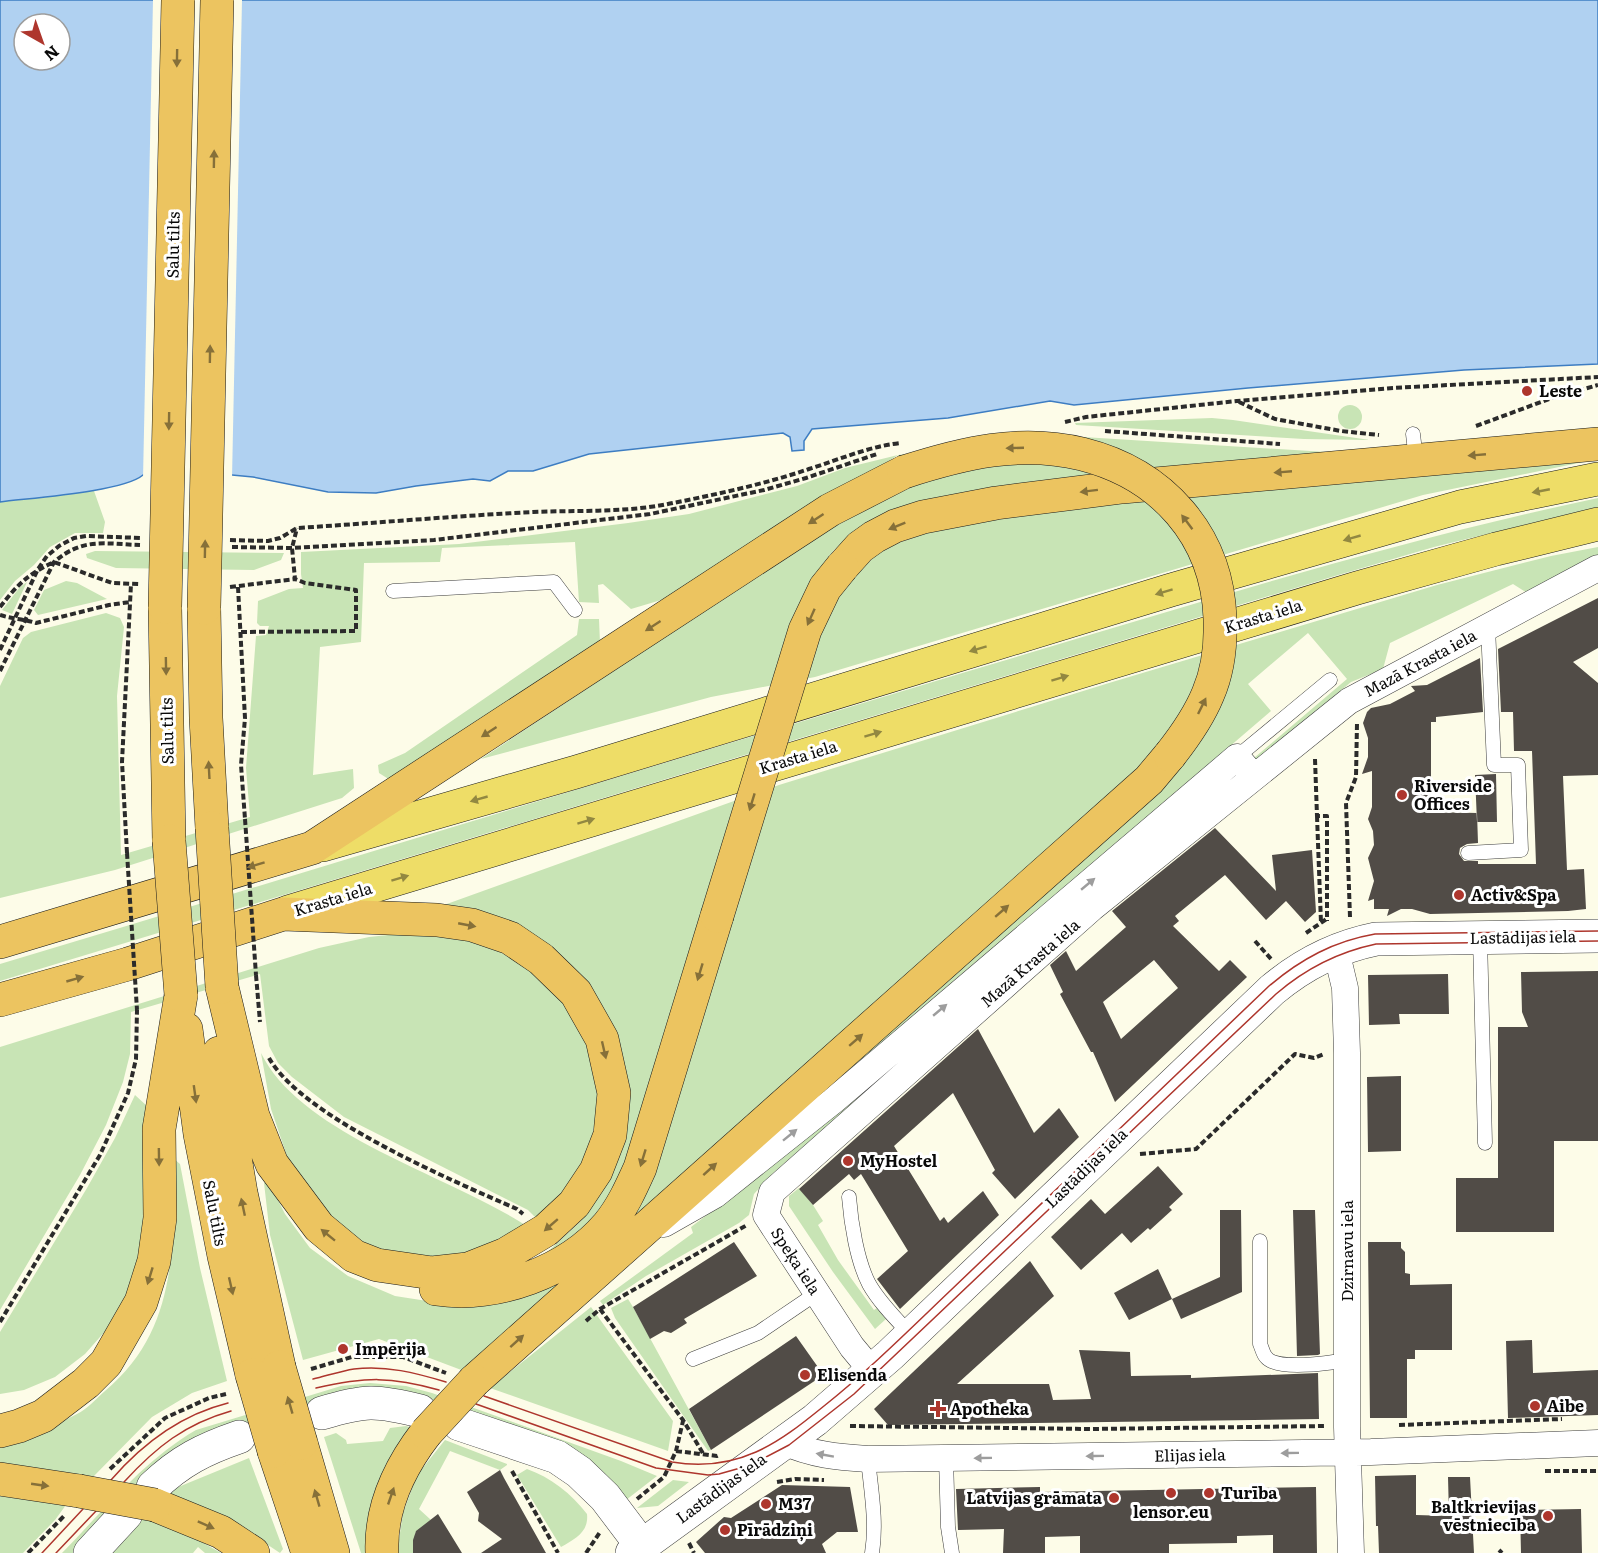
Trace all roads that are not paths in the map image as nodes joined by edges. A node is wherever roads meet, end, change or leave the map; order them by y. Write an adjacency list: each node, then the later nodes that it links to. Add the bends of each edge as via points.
1 (178, 0): 22 (highway, Salu tilts, one-way to 22, bridge, via 157,596)
2 (217, 0): 21 (highway, Salu tilts, one-way to 2, bridge, via 206,718 212,598)
3 (1598, 444): 29 (highway, one-way to 29, bridge, via 1414,447 996,503 923,517 874,537 825,588 805,630 640,1168 627,1198 608,1225 584,1248 525,1279 490,1288 450,1291 413,1286 391,1278)
4 (1598, 479): 12 (main road, one-way to 12, via 1438,513)
5 (1598, 524): 14 (main road, Krasta iela, one-way to 5, via 1357,588)
6 (1598, 568): 9 (street, Mazā Krasta iela)
7 (393, 591): 8 (lane, via 554,582)
8 (575, 610)
9 (1488, 627): 11 (street, Mazā Krasta iela, via 1349,701 1314,728); 13 (lane, via 1494,765 1518,765 1521,850)
10 (1330, 680): 11 (lane)
11 (1245, 767): 25 (street, Mazā Krasta iela); 28 (street, one-way to 11, via 715,1195)
12 (312, 848): 15 (highway, one-way to 15); 28 (highway, one-way to 12, bridge, via 1149,780 1170,755 1209,692 1218,661 1220,605 1214,572 1197,536 1155,489 1132,473 1081,454 1019,448 904,457 830,510)
13 (1468, 853)
14 (283, 914): 23 (highway, Krasta iela, one-way to 14); 29 (highway, one-way to 29, via 437,920 472,925 510,938 541,959 576,993 602,1039 614,1093 610,1135 596,1171 574,1204 546,1230 506,1254 468,1269 432,1273)
15 (63, 923): 16 (highway); 19 (highway)
16 (0, 924)
17 (1598, 936): 18 (street, Lastādijas iela)
18 (1480, 937): 20 (street, Lastādijas iela); 24 (lane)
19 (0, 942)
20 (1326, 943): 31 (street, Lastādijas iela); 33 (street, Dzirnavu iela, via 1345,988)
21 (222, 987): 29 (highway, one-way to 21, via 354,1256 319,1227 272,1164 253,1116); 34 (highway, Salu tilts, one-way to 21, via 219,1062)
22 (181, 995): 34 (highway, Salu tilts, one-way to 34, via 200,1134 224,1256); 36 (highway, one-way to 36, via 159,1129 160,1218 154,1261 141,1302 106,1363)
23 (6, 1001)
24 (1485, 1143)
25 (812, 1155): 30 (street, Speķa iela, via 772,1192 766,1215)
26 (849, 1197): 31 (lane, via 859,1254 870,1284)
27 (1260, 1241): 33 (lane, via 1260,1344 1266,1359 1276,1365)
28 (620, 1249): 39 (highway, one-way to 28, bridge, via 464,1378)
29 (377, 1266)
30 (817, 1293): 32 (lane, via 758,1333); 35 (street, Speķa iela)
31 (911, 1335): 35 (street, Lastādijas iela)
32 (693, 1359)
33 (1347, 1360): 46 (street, Dzirnavu iela)
34 (265, 1371): 45 (highway, Salu tilts, bridge)
35 (872, 1371): 43 (street, Lastādijas iela)
36 (74, 1392): 37 (highway); 41 (highway, via 43,1416)
37 (0, 1410)
38 (322, 1413): 39 (street, via 375,1401)
39 (423, 1422): 56 (highway, one-way to 39, via 385,1512)
40 (459, 1424): 51 (street, via 557,1457 579,1472 605,1497)
41 (0, 1431)
42 (239, 1437): 50 (street, via 191,1456 170,1471)
43 (784, 1442): 48 (street, Elijas iela, one-way to 43, via 825,1456); 51 (street, Lastādijas iela)
44 (1598, 1443): 46 (street, Elijas iela)
45 (287, 1447): 54 (highway); 55 (highway, one-way to 45)
46 (1348, 1452): 47 (street, Elijas iela, one-way to 47); 59 (street, Dzirnavu iela)
47 (946, 1458): 48 (street, Elijas iela); 58 (lane)
48 (868, 1459): 57 (lane, via 874,1516)
49 (0, 1479): 50 (highway, one-way to 50, bridge, via 76,1499)
50 (145, 1502): 52 (street); 53 (highway, one-way to 53, via 221,1532)
51 (637, 1549)
52 (90, 1553)
53 (253, 1553)
54 (308, 1553)
55 (333, 1553)
56 (382, 1553)
57 (872, 1553)
58 (952, 1553)
59 (1350, 1553)

